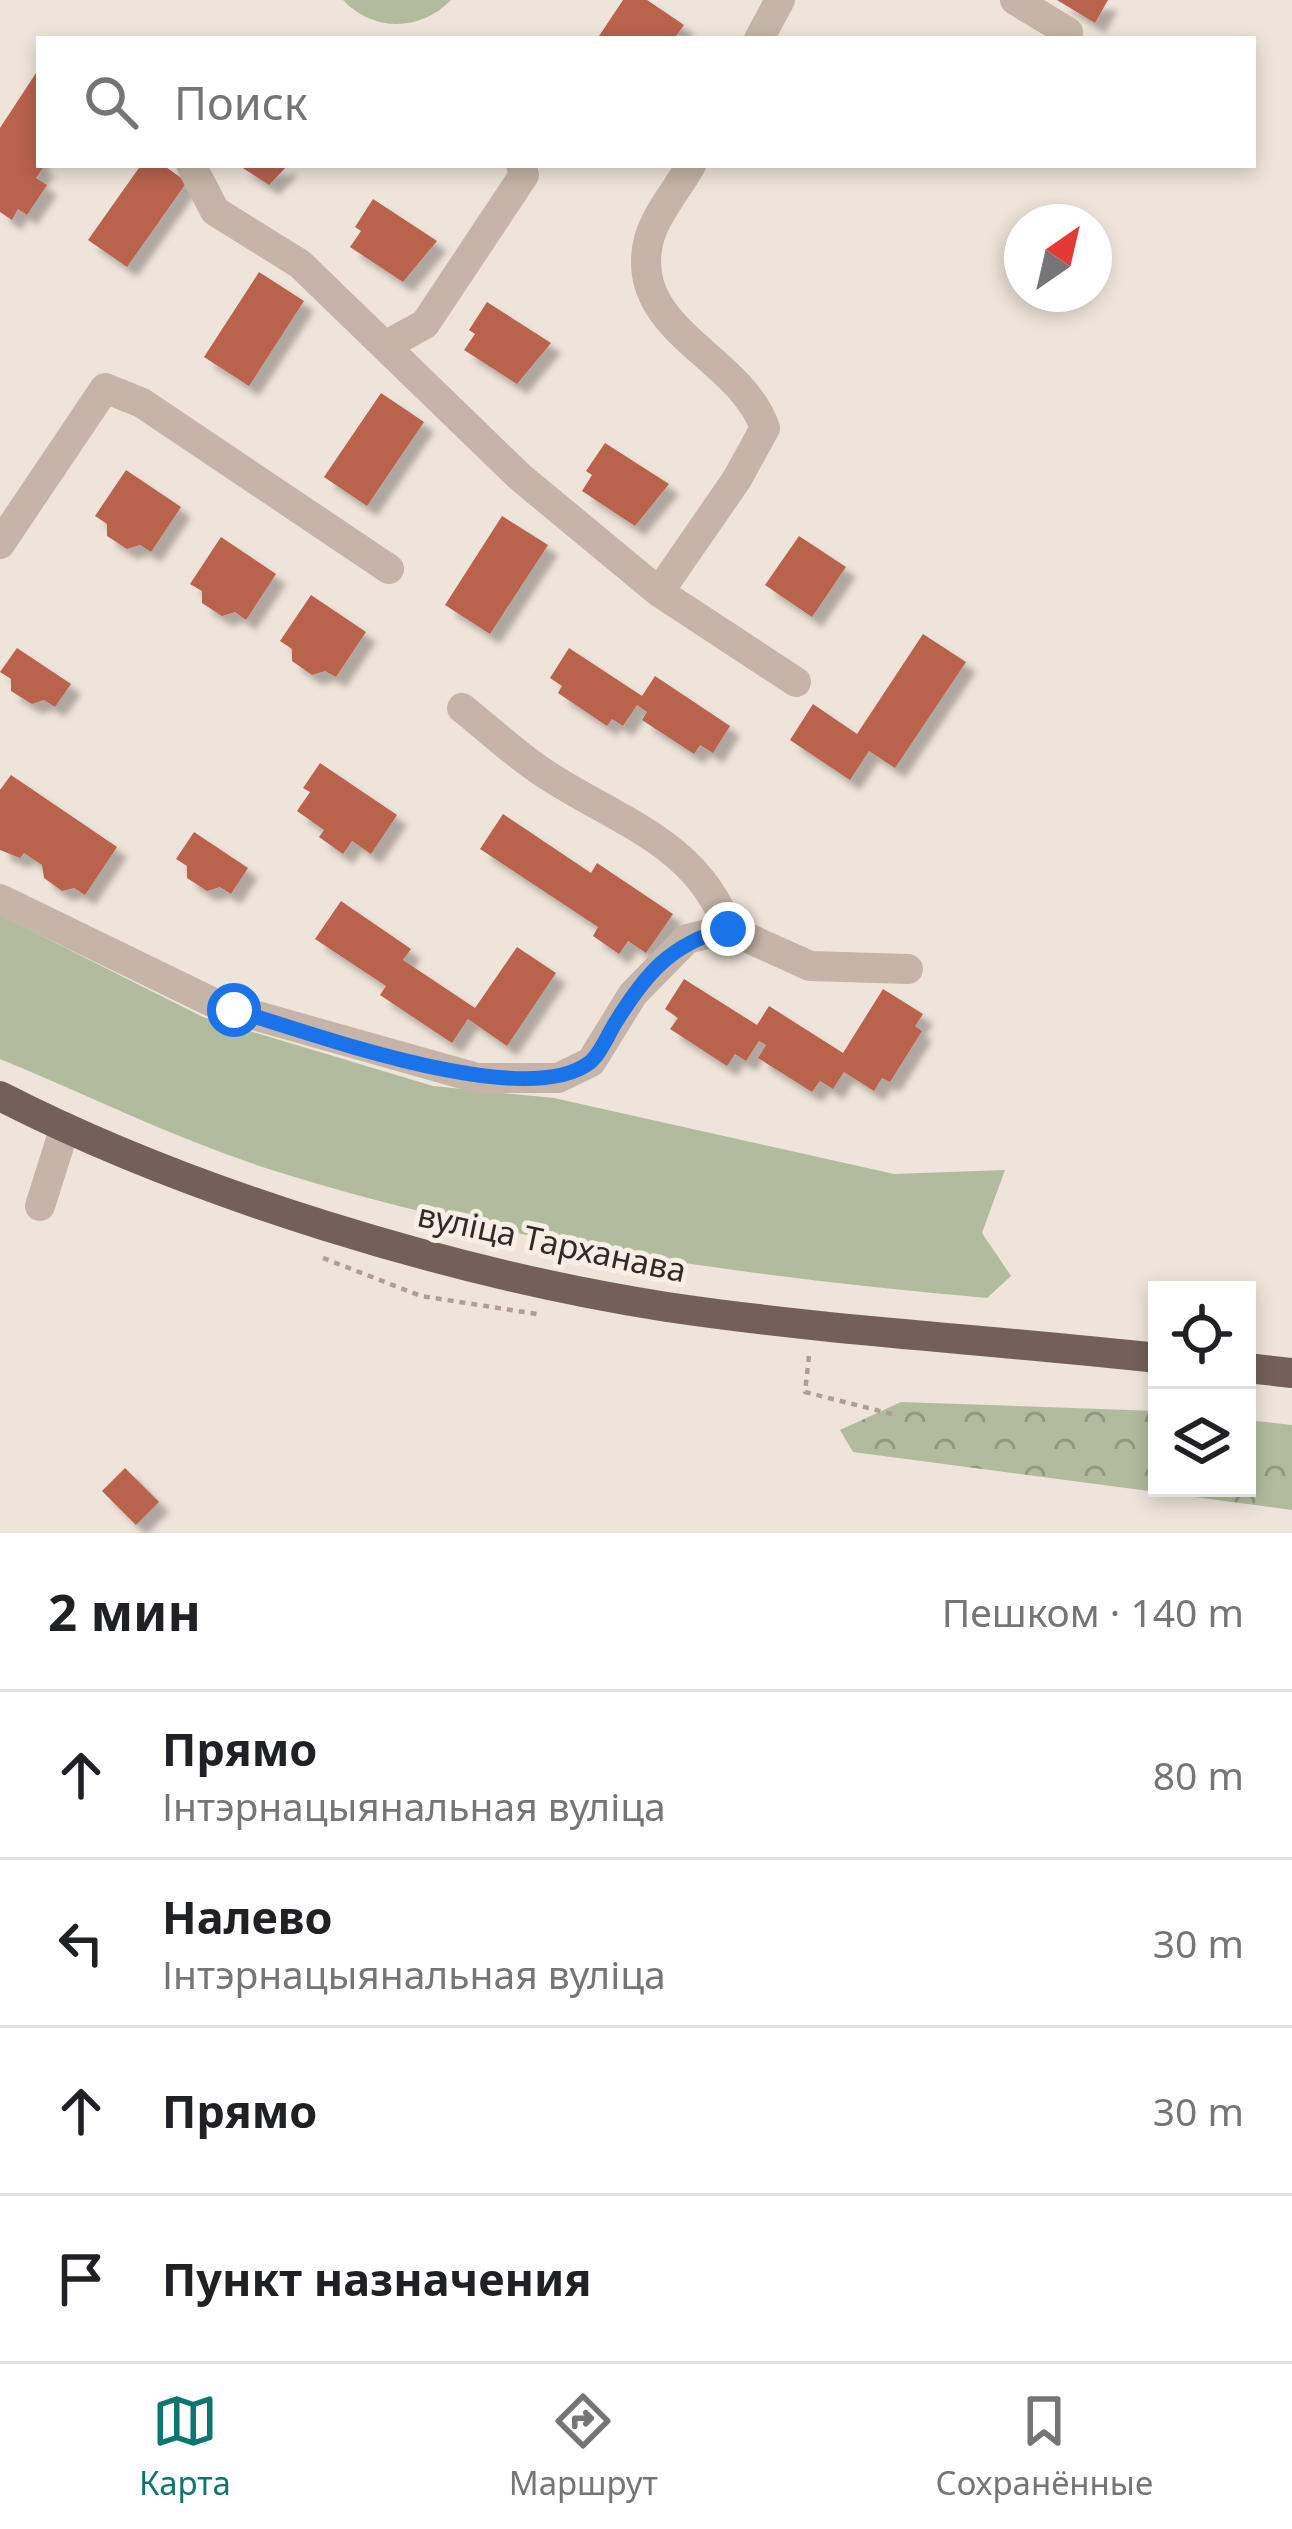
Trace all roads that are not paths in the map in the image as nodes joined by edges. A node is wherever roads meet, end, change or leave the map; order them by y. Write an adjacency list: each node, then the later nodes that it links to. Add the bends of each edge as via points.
1 (780, 0): 4 (street)
2 (1015, 0): 3 (street)
3 (1068, 32)
4 (760, 36)
5 (193, 168): 8 (street, via 215,211 300,264)
6 (522, 168): 8 (street, via 425,324)
7 (689, 168): 11 (street, via 650,236 645,278 659,312 756,401 765,428)
8 (385, 346): 11 (street, via 520,477)
9 (0, 544): 10 (street, via 105,388 142,403)
10 (389, 569)
11 (659, 592): 12 (street)
12 (796, 682)
13 (462, 708): 15 (street, via 546,775 669,846 715,891)
14 (0, 899): 15 (street, via 218,1005 477,1078 558,1078 591,1062 633,994 687,939)
15 (728, 929): 16 (street, via 810,966)
16 (908, 969)
17 (0, 1096): 18 (main road, вуліца Тарханава)
18 (65, 1127): 19 (street); 20 (main road, вуліца Тарханава, via 235,1195 411,1249 665,1306)
19 (40, 1206)
20 (1148, 1357)
21 (1256, 1369): 22 (main road)
22 (1292, 1373)

